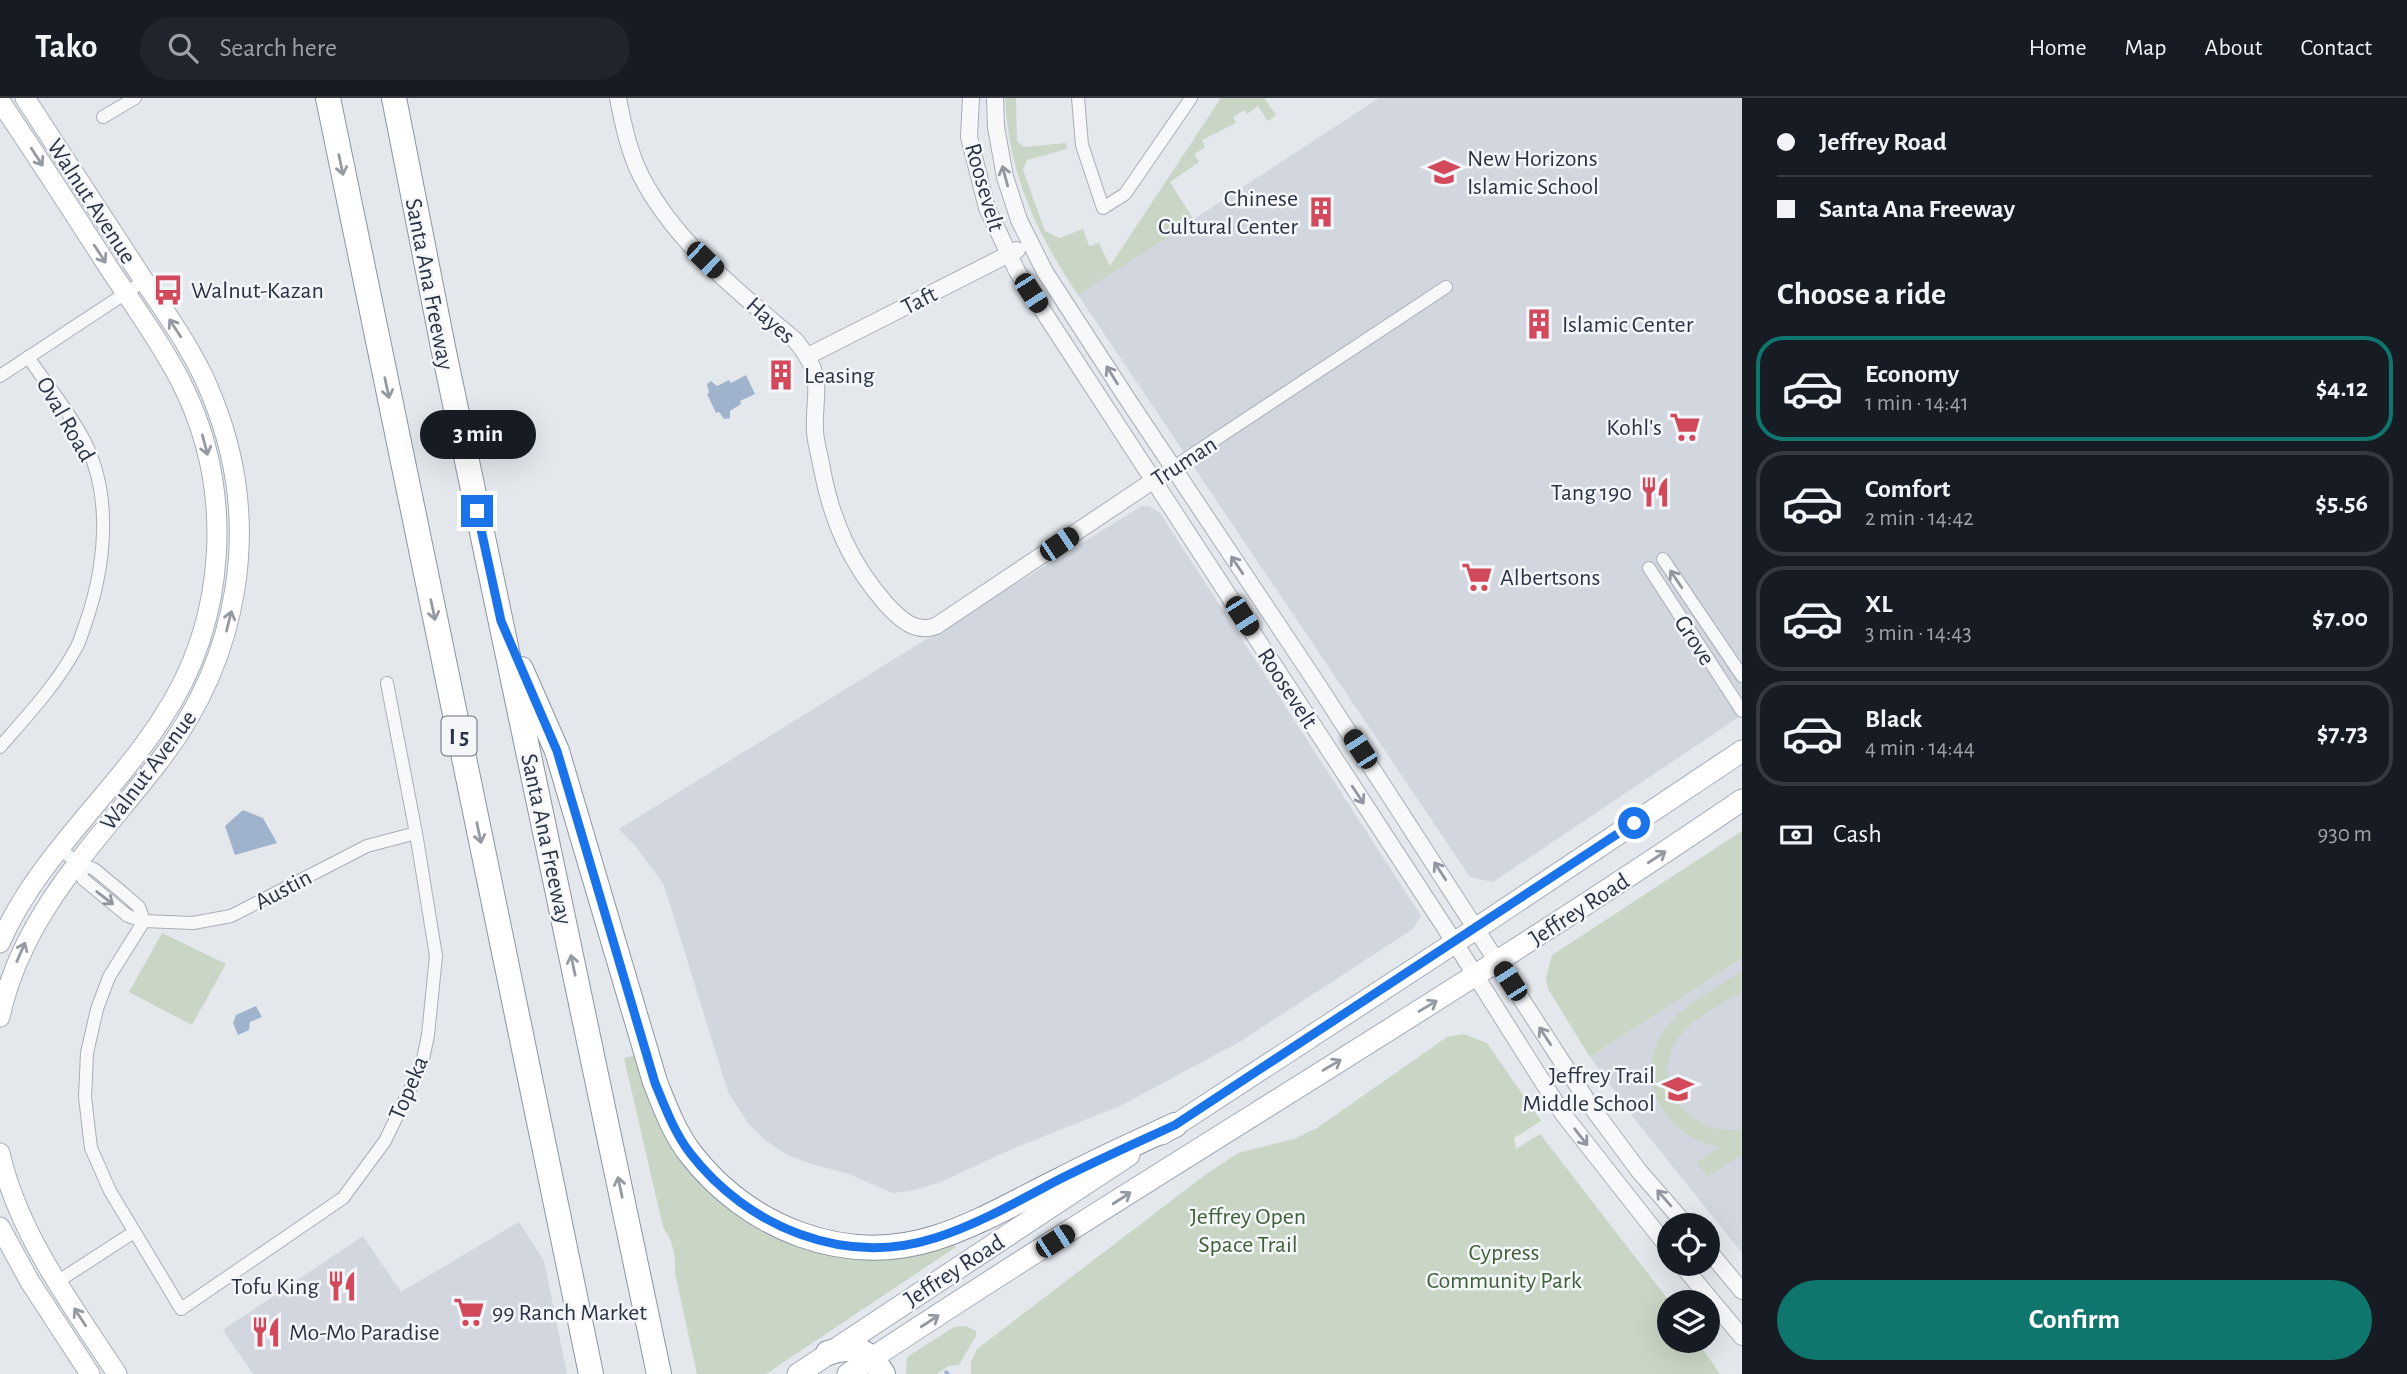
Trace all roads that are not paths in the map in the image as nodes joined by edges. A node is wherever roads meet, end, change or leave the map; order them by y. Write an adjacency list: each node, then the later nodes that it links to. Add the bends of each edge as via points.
1 (25, 98): 14 (main road, Walnut Avenue)
2 (135, 98): 11 (street)
3 (328, 98): 62 (highway, I 5, one-way to 62)
4 (394, 98): 24 (highway, Santa Ana Freeway)
5 (618, 98): 17 (street, Hayes, via 640,175 664,214 691,246)
6 (971, 98): 13 (street, Roosevelt, via 969,136 987,208)
7 (995, 98): 12 (street, Roosevelt, one-way to 7, via 1005,177)
8 (1078, 98): 9 (street, via 1082,145 1103,208 1125,194)
9 (1191, 98)
10 (0, 100): 16 (main road, Walnut Avenue, one-way to 16)
11 (103, 117)
12 (1029, 245): 13 (street, Taft); 20 (street, Roosevelt, one-way to 12)
13 (1008, 255): 17 (street, Taft); 21 (street, Roosevelt)
14 (144, 281): 16 (street); 30 (main road, Walnut Avenue, one-way to 14, via 235,591 240,538 236,483 226,433 207,385)
15 (1447, 287): 20 (street, Truman)
16 (126, 293): 18 (street); 26 (main road, Walnut Avenue, one-way to 26, via 187,394 213,476 215,577)
17 (808, 356): 25 (street, Hayes, via 818,388 815,434 837,530 870,585 910,626)
18 (29, 357): 19 (street); 33 (street, Oval Road, via 85,442 102,507 103,543 97,593 76,649)
19 (0, 376)
20 (1172, 468): 21 (street, Truman); 28 (street, Roosevelt, one-way to 20)
21 (1154, 480): 25 (street, Truman, via 936,626); 31 (street, Roosevelt)
22 (1663, 559): 27 (street, Grove, one-way to 22)
23 (1649, 568): 32 (street, Grove)
24 (501, 621): 46 (highway, via 557,751 655,1083 671,1123 689,1152 740,1204 803,1237 834,1244 914,1243 985,1218); 51 (highway, Santa Ana Freeway, one-way to 24)
25 (919, 629)
26 (188, 673): 30 (main road); 37 (main road, Walnut Avenue, via 157,727)
27 (1742, 676)
28 (1317, 682): 31 (street); 40 (street, Roosevelt, one-way to 28)
29 (387, 683): 36 (street, Topeka)
30 (207, 685): 38 (main road, Walnut Avenue, via 173,744)
31 (1294, 697): 42 (street, Roosevelt, one-way to 42)
32 (1742, 710)
33 (0, 747)
34 (1742, 751): 40 (main road, Jeffrey Road)
35 (1742, 800): 43 (main road, Jeffrey Road, one-way to 35)
36 (416, 833): 39 (street, Austin, via 367,846 231,916 193,923); 50 (street, Topeka, via 436,956 422,1064 386,1141 343,1198 181,1309)
37 (60, 849): 38 (street); 41 (main road, Walnut Avenue, via 28,891)
38 (78, 863): 39 (street, via 94,869 123,892 139,907); 45 (main road, Walnut Avenue, one-way to 38, via 26,940)
39 (144, 921): 50 (street, Topeka, via 109,977 97,1009 85,1077 91,1148)
40 (1477, 928): 42 (main road, Jeffrey Road); 43 (street, Roosevelt)
41 (0, 943)
42 (1455, 943): 44 (street, Roosevelt); 46 (main road, Jeffrey Road)
43 (1498, 962): 44 (main road, Jeffrey Road); 48 (street, Roosevelt, one-way to 43, via 1590,1105)
44 (1476, 976): 52 (street, Roosevelt, one-way to 52, via 1563,1114); 59 (main road, Jeffrey Road, one-way to 44, via 1283,1095)
45 (0, 1017)
46 (1175, 1125): 58 (main road, Jeffrey Road)
47 (0, 1153): 55 (main road, via 27,1232)
48 (1676, 1213)
49 (0, 1227): 60 (main road)
50 (134, 1232): 55 (street)
51 (629, 1232): 63 (highway, Santa Ana Freeway); 64 (highway)
52 (1657, 1233)
53 (1720, 1264): 56 (street)
54 (1691, 1276): 57 (street)
55 (57, 1282): 61 (main road, one-way to 55)
56 (1742, 1291)
57 (1742, 1337)
58 (828, 1353): 59 (highway, via 844,1348 864,1353); 65 (main road, Jeffrey Road)
59 (878, 1366): 66 (main road, Jeffrey Road)
60 (90, 1374)
61 (117, 1374)
62 (591, 1374)
63 (659, 1374)
64 (673, 1374)
65 (798, 1374)
66 (848, 1374)

